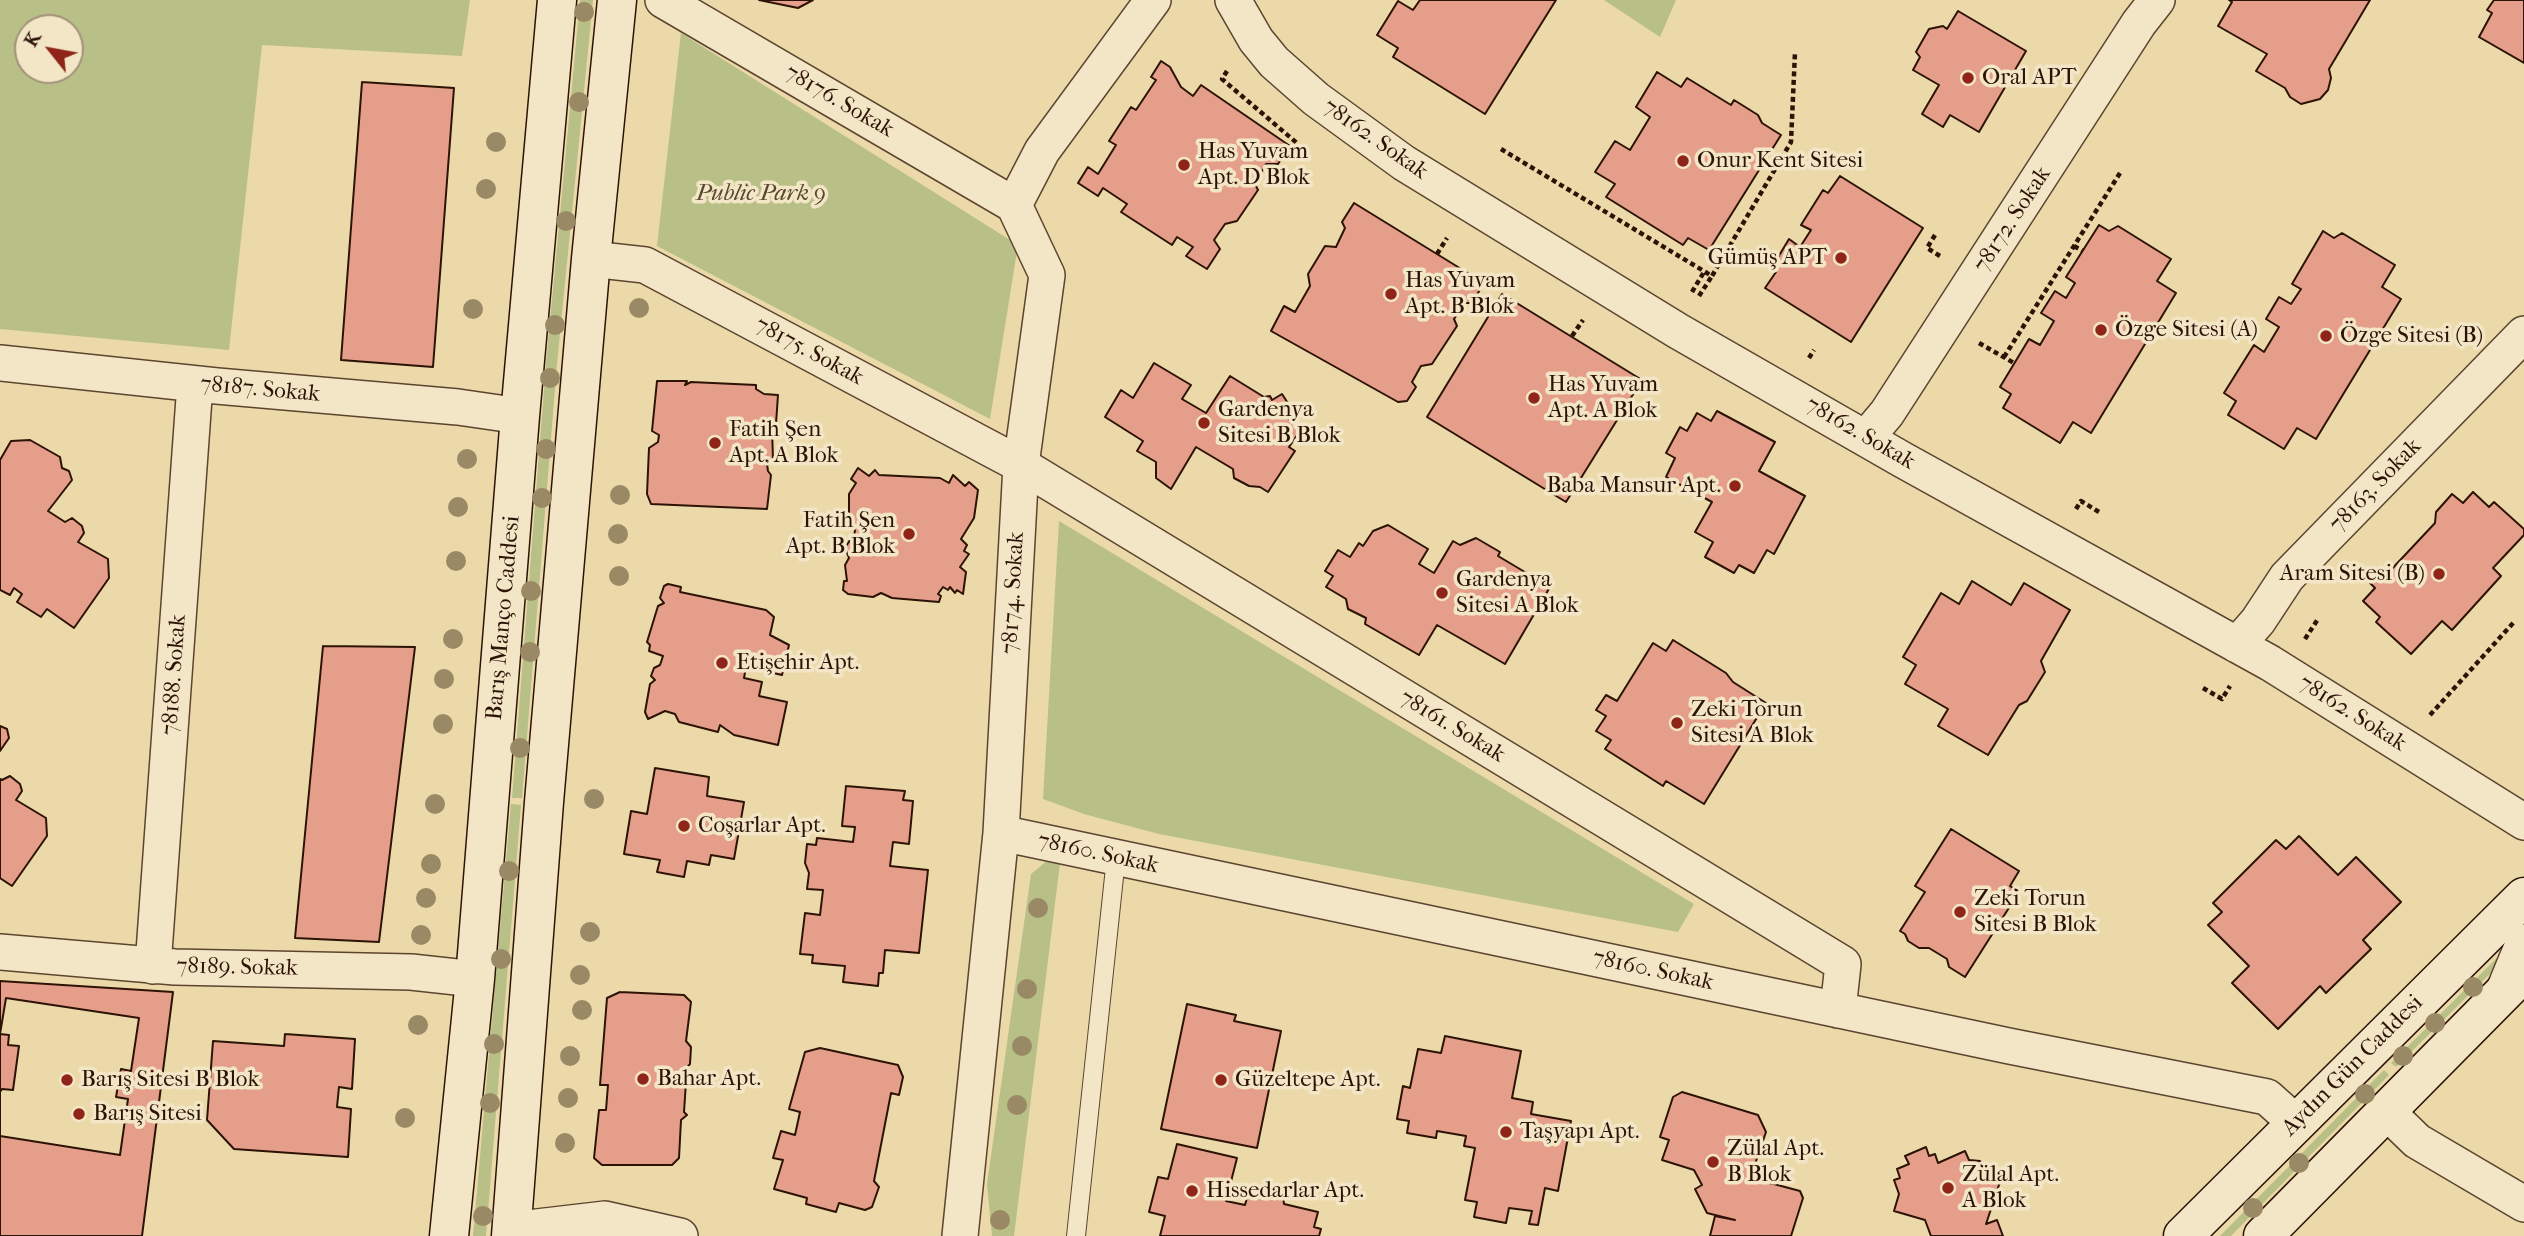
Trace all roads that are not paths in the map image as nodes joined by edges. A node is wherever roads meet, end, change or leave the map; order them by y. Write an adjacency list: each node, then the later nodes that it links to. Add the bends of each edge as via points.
1 (557, 0): 12 (main road, Barış Manço Caddesi)
2 (618, 0): 8 (main road)
3 (663, 0): 7 (street, 78176. Sokak)
4 (1153, 0): 7 (street, via 1042,151)
5 (1233, 0): 13 (street, 78162. Sokak, via 1274,62 1404,163 1678,331)
6 (2157, 0): 13 (street, 78172. Sokak, via 1887,413)
7 (1014, 205): 14 (street, 78174. Sokak, via 1047,275)
8 (591, 259): 14 (street, 78175. Sokak, via 645,265); 29 (main road)
9 (2524, 334): 15 (street, 78163. Sokak, via 2287,577)
10 (0, 363): 11 (street, 78187. Sokak)
11 (195, 384): 12 (street, 78187. Sokak); 22 (street, 78188. Sokak)
12 (520, 416): 23 (main road, Barış Manço Caddesi)
13 (1866, 438): 15 (street, 78162. Sokak)
14 (1021, 465): 17 (street, 78174. Sokak); 25 (street, 78161. Sokak, via 1843,964)
15 (2237, 645): 16 (street, 78162. Sokak)
16 (2524, 822)
17 (1001, 833): 18 (street, 78160. Sokak); 32 (street, 78174. Sokak)
18 (1116, 858): 25 (street, 78160. Sokak); 33 (lane)
19 (2524, 897): 27 (main road, Aydın Gün Caddesi)
20 (2524, 942): 24 (street)
21 (0, 952): 22 (street, 78189. Sokak)
22 (153, 966): 23 (street, 78189. Sokak, via 411,972)
23 (475, 979): 30 (main road, Barış Manço Caddesi)
24 (2513, 984): 26 (main road)
25 (1838, 1010): 27 (street, 78160. Sokak, via 2267,1097)
26 (2386, 1111): 28 (street, via 2417,1141); 35 (main road)
27 (2296, 1123): 34 (main road, Aydın Gün Caddesi)
28 (2524, 1204)
29 (511, 1233): 31 (street, via 604,1219)
30 (449, 1236)
31 (680, 1236)
32 (960, 1236)
33 (1076, 1236)
34 (2183, 1236)
35 (2263, 1236)

